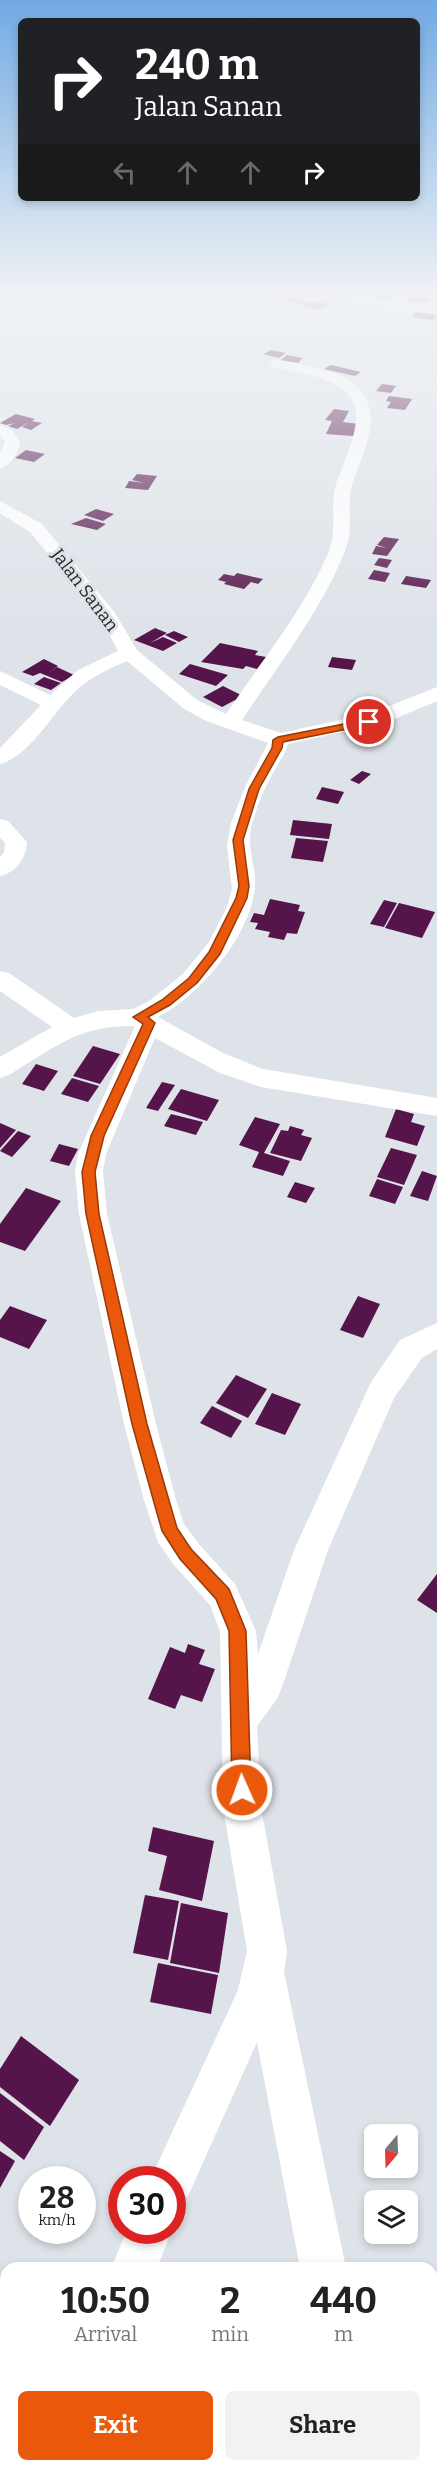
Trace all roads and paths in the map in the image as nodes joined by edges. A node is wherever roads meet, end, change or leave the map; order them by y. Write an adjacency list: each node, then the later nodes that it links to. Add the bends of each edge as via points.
1 (363, 404): 9 (street, via 365,422 343,489 338,548 315,595)
2 (0, 430): 3 (street, via 13,440 12,449)
3 (0, 464)
4 (0, 506): 5 (street, Jalan Sanan, via 36,528 109,617)
5 (129, 653): 8 (street, via 87,673); 9 (street, Jalan Sanan, via 190,704)
6 (0, 677): 8 (street)
7 (437, 693): 10 (street, via 411,708 369,722)
8 (53, 704): 11 (street, via 26,738)
9 (230, 723): 10 (street, Jalan Sanan)
10 (278, 740): 15 (street, via 254,789 238,840 244,886 231,922 214,954 193,980)
11 (0, 758)
12 (0, 826): 13 (street, via 16,842 15,855)
13 (0, 869)
14 (0, 979): 16 (street)
15 (144, 1020): 16 (street, via 96,1020); 18 (street, via 227,1066 260,1078 316,1089 397,1097); 20 (street, via 92,1154 89,1172 93,1214 140,1424 170,1531 223,1594 238,1631)
16 (70, 1027): 17 (street)
17 (0, 1069)
18 (437, 1107)
19 (437, 1335): 20 (street, via 411,1349 382,1391 311,1550 264,1687)
20 (239, 1721): 21 (street, via 242,1807 267,1951)
21 (264, 1972): 22 (street); 25 (street)
22 (178, 2166)
23 (144, 2244): 24 (street)
24 (137, 2262)
25 (322, 2262)

